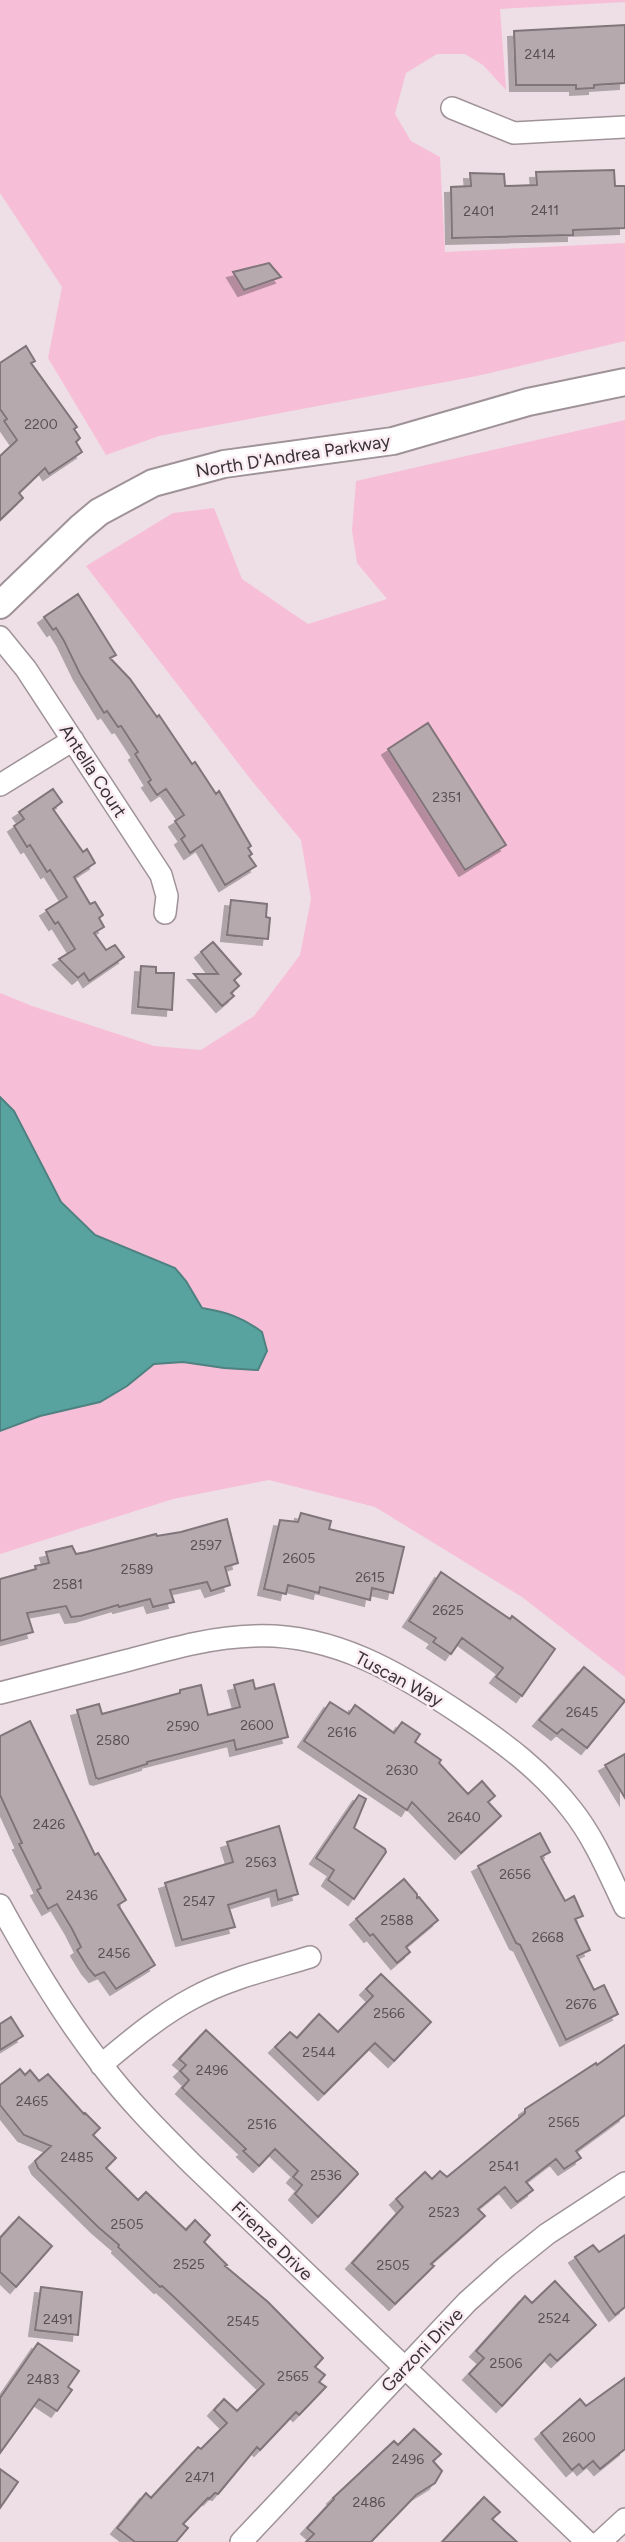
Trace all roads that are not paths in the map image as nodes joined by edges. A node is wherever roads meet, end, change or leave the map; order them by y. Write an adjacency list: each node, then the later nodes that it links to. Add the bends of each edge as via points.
1 (453, 108): 2 (street, via 514,133)
2 (625, 127)
3 (625, 382): 4 (street, North D'Andrea Parkway, via 528,402 393,441 224,464 153,483 99,512)
4 (0, 605)
5 (0, 636): 6 (street, Antella Court)
6 (73, 740): 7 (street); 8 (street, Antella Court, via 161,875)
7 (0, 785)
8 (166, 914)
9 (0, 1693): 11 (street, Tuscan Way, via 217,1638 295,1638 334,1646 425,1689 524,1760 574,1812 596,1845)
10 (0, 1905): 13 (street, Firenze Drive, via 28,1957)
11 (625, 1908)
12 (310, 1957): 13 (street, via 192,1998)
13 (101, 2065): 15 (street, Firenze Drive, via 192,2164)
14 (625, 2183): 15 (street, Garzoni Drive, via 506,2267)
15 (405, 2367): 17 (street, Garzoni Drive); 18 (street, Firenze Drive)
16 (625, 2519): 19 (street)
17 (241, 2542)
18 (587, 2542)
19 (600, 2542)

